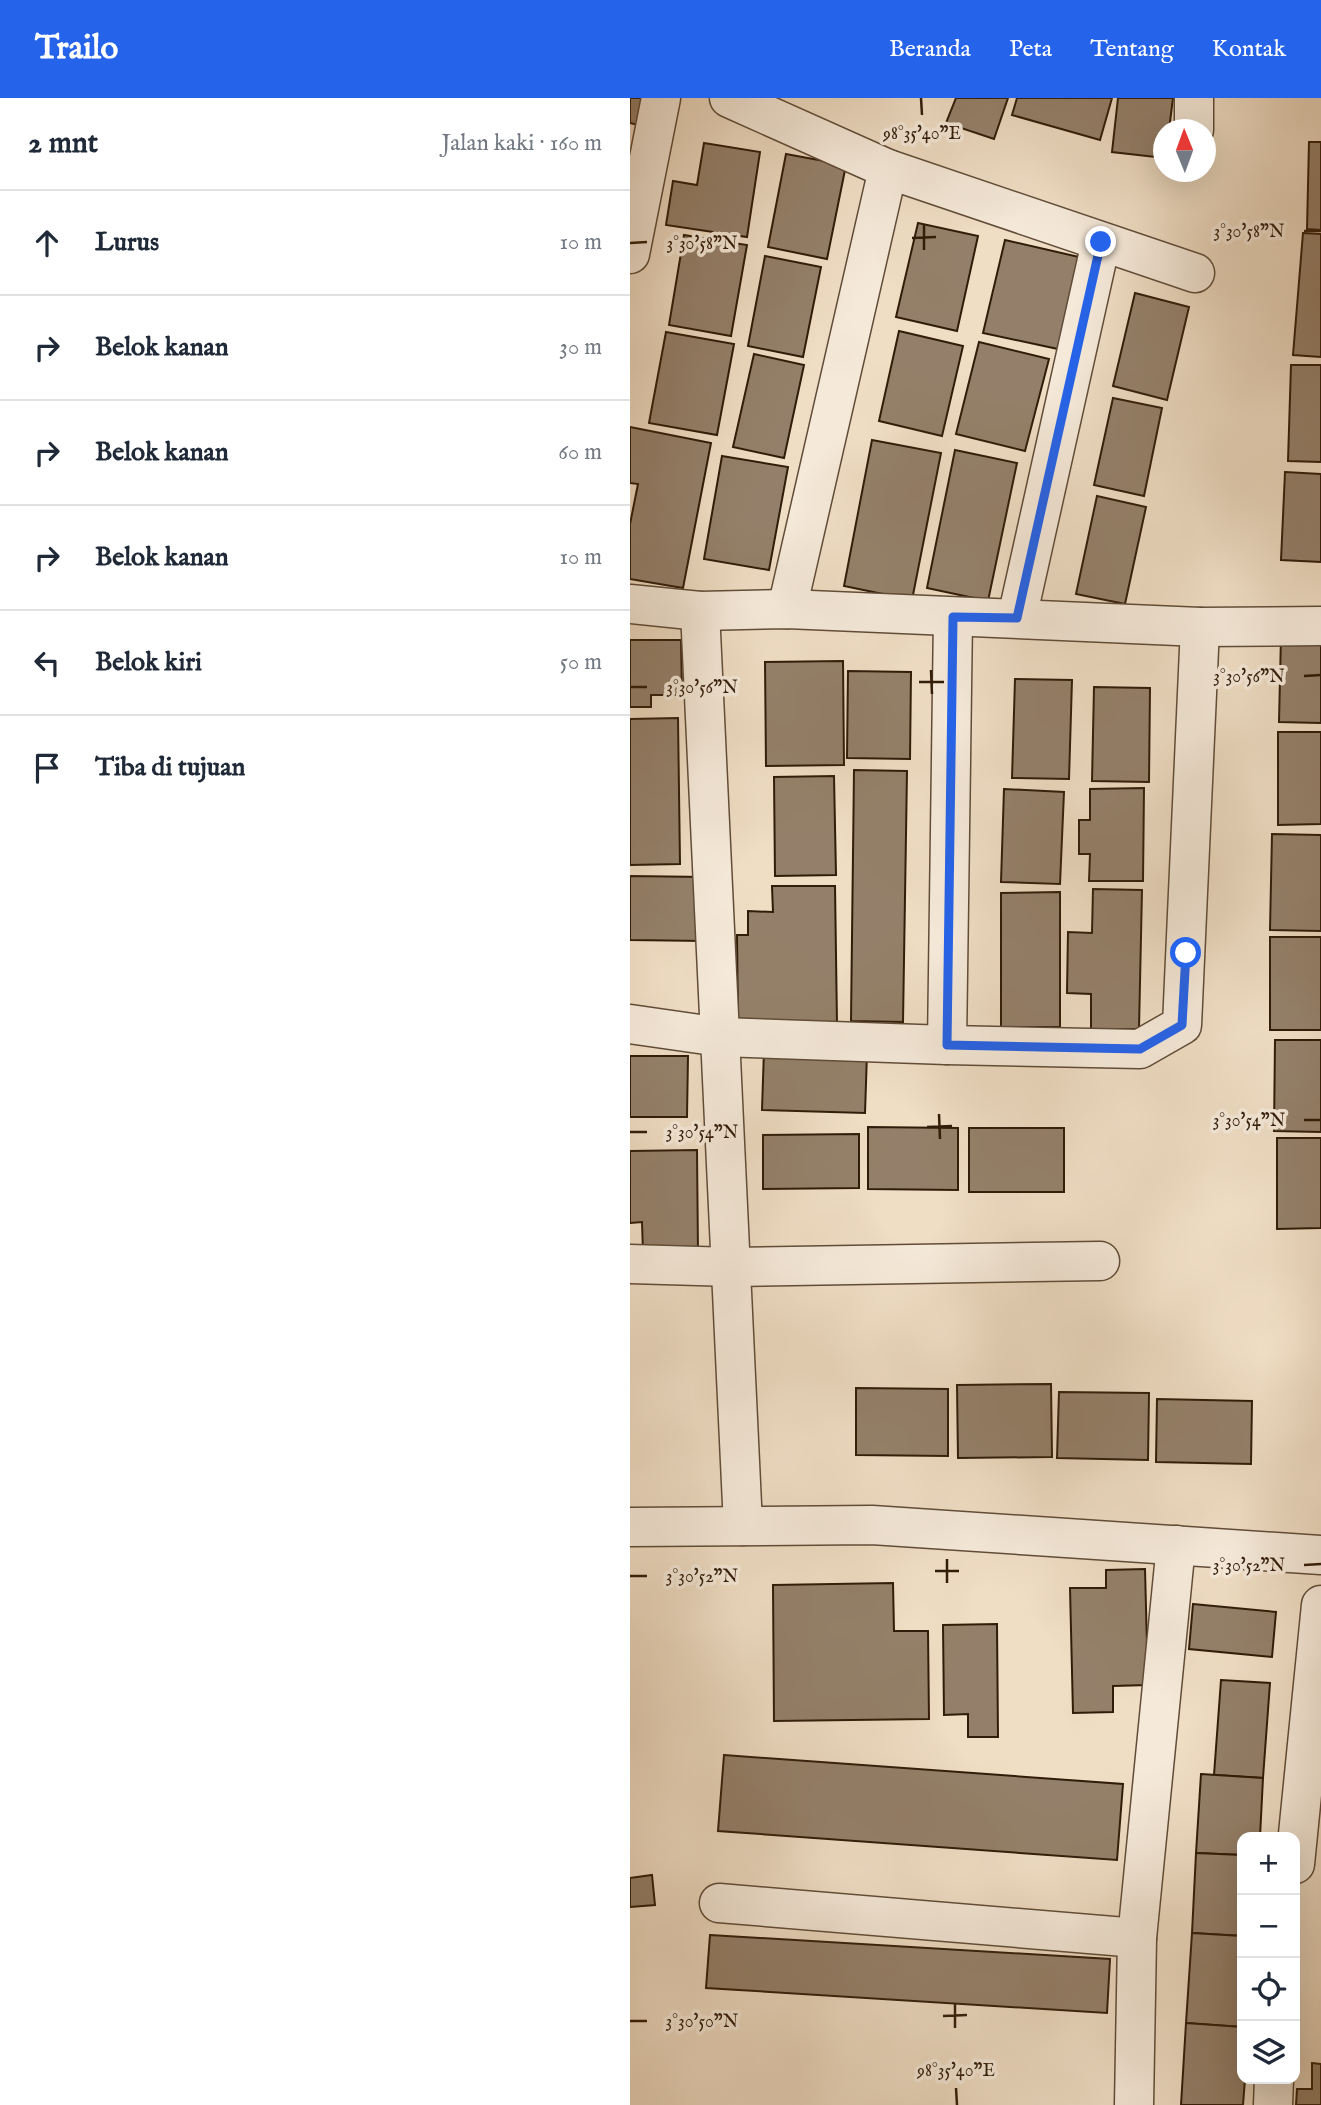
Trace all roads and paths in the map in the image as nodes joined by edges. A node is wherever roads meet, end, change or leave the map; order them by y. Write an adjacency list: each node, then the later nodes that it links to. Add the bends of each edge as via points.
1 (661, 98): 7 (street)
2 (729, 98): 5 (street)
3 (1194, 98): 4 (street)
4 (1194, 119)
5 (888, 169): 6 (street); 10 (street)
6 (1101, 242): 8 (street); 13 (street)
7 (630, 254)
8 (1195, 273)
9 (630, 604): 11 (street)
10 (787, 609): 11 (street); 12 (street)
11 (700, 611): 17 (street)
12 (953, 617): 13 (street); 18 (street)
13 (1017, 618): 15 (street)
14 (1321, 626): 15 (street)
15 (1200, 627): 18 (street, via 1182,1025 1140,1049)
16 (630, 1024): 17 (street)
17 (720, 1037): 18 (street); 21 (street)
18 (947, 1045)
19 (1100, 1261): 21 (street)
20 (630, 1264): 21 (street)
21 (732, 1267): 22 (street)
22 (743, 1526): 23 (street); 24 (street, via 872,1525)
23 (630, 1527)
24 (1175, 1545): 25 (street); 29 (street)
25 (1321, 1555)
26 (1321, 1605): 27 (street)
27 (1298, 1832)
28 (719, 1903): 29 (street)
29 (1137, 1938): 31 (street)
30 (1274, 2084): 32 (street)
31 (1134, 2105)
32 (1273, 2105)

